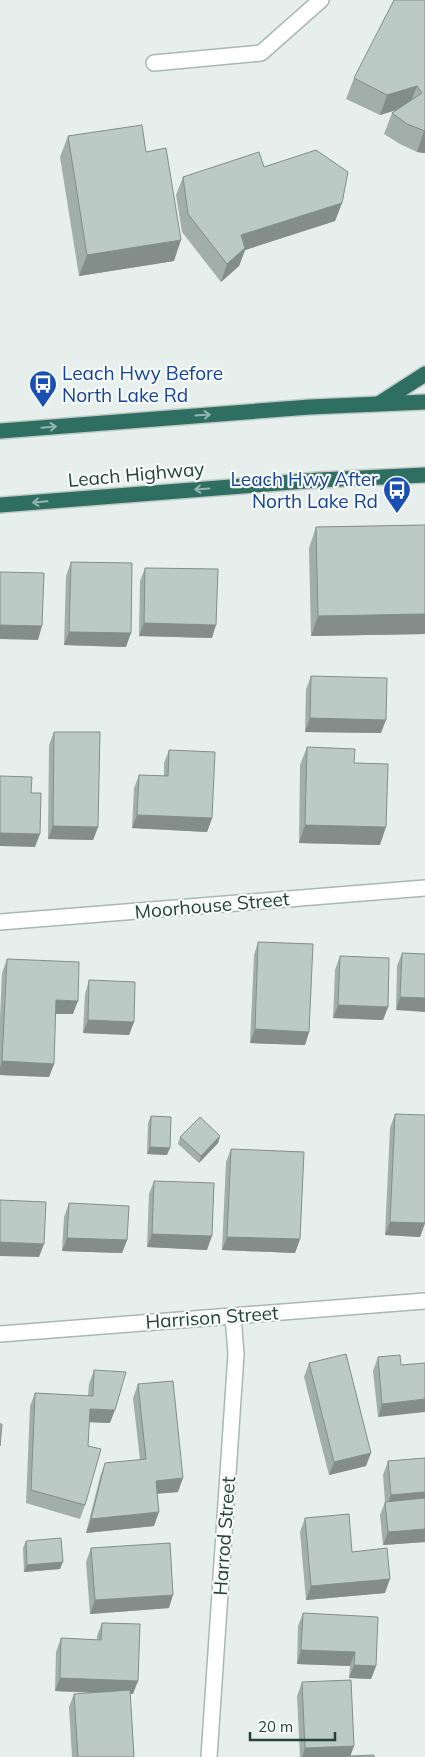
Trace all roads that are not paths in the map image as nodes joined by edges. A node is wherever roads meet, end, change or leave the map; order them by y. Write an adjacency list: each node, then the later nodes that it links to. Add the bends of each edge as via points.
1 (321, 0): 2 (street, via 261,53)
2 (154, 63)
3 (425, 374): 5 (highway)
4 (425, 402): 5 (highway)
5 (379, 403): 6 (highway, one-way to 5)
6 (0, 431)
7 (425, 475): 8 (highway, Leach Highway, one-way to 8)
8 (0, 505)
9 (425, 888): 10 (street, Moorhouse Street)
10 (0, 922)
11 (425, 1301): 12 (street, Harrison Street)
12 (233, 1316): 13 (street, Harrison Street); 14 (street, Harrod Street, via 236,1354)
13 (0, 1334)
14 (209, 1757)

